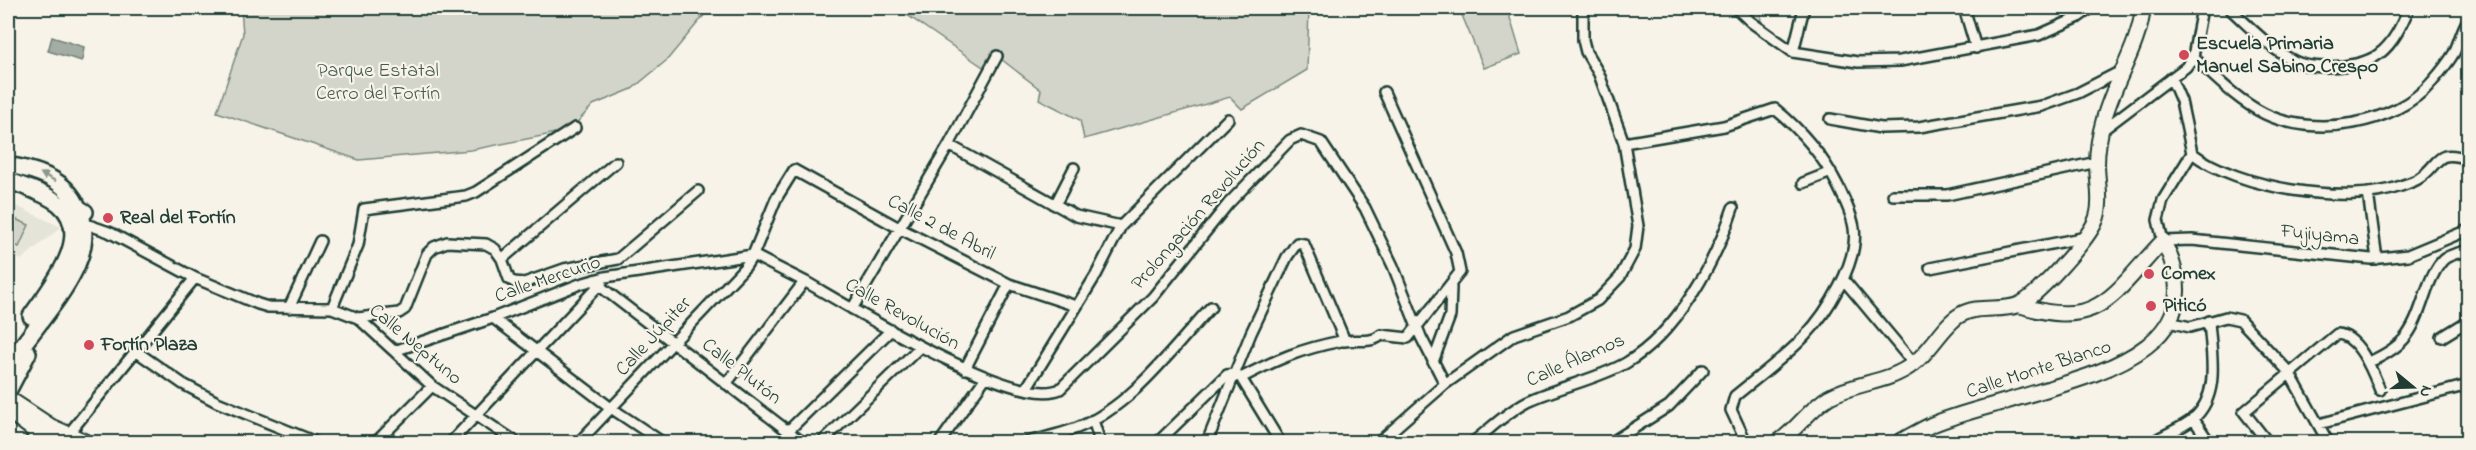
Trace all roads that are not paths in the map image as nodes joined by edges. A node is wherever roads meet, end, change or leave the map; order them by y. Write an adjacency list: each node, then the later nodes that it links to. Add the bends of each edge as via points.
1 (1583, 8): 22 (street, via 1586,52 1599,74)
2 (1736, 8): 12 (street)
3 (1804, 8): 12 (street)
4 (1964, 8): 11 (street)
5 (2091, 8): 11 (street, via 2039,35)
6 (2143, 8): 15 (main road)
7 (2202, 8): 14 (street)
8 (2229, 8): 9 (street, via 2268,44 2295,62 2325,67 2357,64 2379,54 2397,34)
9 (2409, 8)
10 (2468, 19): 14 (street, via 2453,53 2431,84 2402,106 2372,120 2342,125 2307,125 2267,115 2235,97)
11 (1976, 48): 12 (street, via 1899,61 1858,62)
12 (1793, 52)
13 (997, 56): 23 (street)
14 (2193, 57): 16 (street)
15 (2123, 70): 19 (street, via 2042,106 1919,127 1881,128); 21 (main road)
16 (2171, 78): 21 (street); 24 (street, via 2181,101)
17 (1384, 92): 57 (street, via 1456,253 1461,273)
18 (1228, 119): 41 (street)
19 (1830, 119)
20 (574, 128): 62 (street, via 466,196 364,209 358,245)
21 (2100, 132): 27 (main road)
22 (1624, 143): 31 (street, via 1724,126 1774,110 1817,150); 88 (street, via 1638,226 1635,249 1620,277 1598,300 1569,316 1514,335)
23 (950, 145): 38 (street); 42 (street)
24 (2192, 153): 35 (street, via 2208,165 2245,180 2294,191); 46 (street, via 2163,200 2158,220)
25 (2465, 158): 35 (street, via 2444,155 2420,178)
26 (616, 162): 49 (street)
27 (2097, 162): 36 (street, via 1947,195); 44 (main road, via 2099,207)
28 (8, 165): 40 (main road, one-way to 28, via 71,193 57,182 39,172)
29 (1074, 168): 38 (street)
30 (794, 170): 42 (street, Calle 2 de Abril); 48 (street, Calle Júpiter, via 768,216)
31 (1831, 172): 33 (street); 53 (street, via 1854,228 1854,250)
32 (8, 180): 37 (main road)
33 (1803, 183)
34 (698, 191): 49 (street, via 618,259 518,283 509,279)
35 (2368, 193): 50 (street)
36 (1893, 195)
37 (59, 204): 40 (main road); 78 (main road, via 71,225 67,262)
38 (1055, 205): 41 (street, via 1076,216)
39 (1733, 208): 123 (street, Calle Álamos, via 1695,290 1658,338 1625,363 1526,402)
40 (85, 219): 52 (street, Calle Neptuno); 78 (main road, via 76,269); 93 (main road, via 93,239 80,279 23,359)
41 (1121, 225): 59 (street)
42 (899, 228): 56 (street, Calle 2 de Abril); 63 (street)
43 (2469, 230): 50 (street, Fujiyama, via 2408,255)
44 (2087, 236): 51 (street); 58 (main road, via 2049,280)
45 (320, 241): 61 (street)
46 (2163, 241): 50 (street, Fujiyama, via 2192,240); 58 (main road, via 2110,298 2093,310 2043,312); 68 (main road, via 2174,262 2177,285)
47 (2469, 250): 80 (street, via 2441,261 2411,330 2392,352)
48 (753, 255): 54 (street, Calle Mercurio); 55 (street, Calle Revolución); 73 (street, Calle Júpiter)
49 (502, 259): 64 (street, via 486,244 447,242 434,247 427,254 405,309)
50 (2377, 259)
51 (1930, 268)
52 (195, 278): 61 (street, Calle Neptuno, via 258,304); 76 (street)
53 (1843, 279): 81 (street); 125 (street, via 1804,336 1735,396 1731,410)
54 (603, 282): 65 (street, Calle Mercurio, via 580,285); 73 (street, Calle Plutón); 77 (street)
55 (804, 282): 63 (street, Calle Revolución); 87 (street)
56 (1009, 284): 59 (street, Calle 2 de Abril); 82 (street)
57 (1451, 287): 69 (street); 79 (street, via 1450,316)
58 (2019, 305): 81 (main road, via 1959,315)
59 (1076, 306): 91 (street)
60 (1211, 307): 100 (street, via 1140,384)
61 (289, 308): 62 (street, Calle Neptuno)
62 (332, 308): 64 (street, Calle Neptuno)
63 (852, 309): 70 (street, Calle Revolución)
64 (358, 318): 75 (street, Calle Neptuno)
65 (493, 318): 75 (street, Calle Mercurio); 77 (street)
66 (2209, 321): 68 (street, via 2190,327); 84 (street, via 2226,317 2240,320); 99 (street, via 2212,387 2206,405)
67 (2469, 321): 71 (street)
68 (2169, 322): 127 (main road, Calle Monte Blanco, via 2128,361 1932,425)
69 (1418, 329): 72 (street, via 1408,338 1381,335 1374,341); 79 (street, Prolongación Revolución); 94 (street, Prolongación Revolución, via 1365,208 1321,142 1300,135 1290,140 1228,204 1154,297 1060,389)
70 (891, 330): 74 (street, Calle Revolución); 102 (street)
71 (2442, 337)
72 (1345, 341): 85 (street, via 1289,354); 85 (street, via 1302,243 1297,243 1287,257)
73 (673, 342): 87 (street, Calle Plutón); 96 (street, Calle Júpiter)
74 (920, 347): 82 (street, Calle Revolución); 115 (street)
75 (394, 351): 90 (street, Calle Neptuno)
76 (137, 352): 104 (street); 107 (street, via 217,402)
77 (538, 352): 96 (street); 98 (street)
78 (9, 354)
79 (1433, 362): 88 (street, Prolongación Revolución)
80 (2369, 362): 84 (street, via 2345,336 2337,334); 92 (street)
81 (1914, 364): 126 (main road, via 1899,374 1829,398)
82 (965, 369): 86 (street, Calle Revolución)
83 (1703, 370): 124 (street, via 1669,406)
84 (2289, 372): 101 (street); 106 (street, via 2244,412)
85 (1237, 376): 119 (street, via 1227,375); 120 (street); 121 (street)
86 (986, 377): 91 (street, Calle Revolución); 116 (street)
87 (726, 384): 102 (street, Calle Plutón)
88 (1445, 384): 122 (street)
89 (2469, 385): 101 (street)
90 (432, 386): 98 (street, Calle Neptuno); 109 (street)
91 (1026, 389): 94 (street, Calle Revolución)
92 (2380, 390)
93 (8, 391)
94 (1041, 393)
95 (8, 398): 103 (main road)
96 (611, 408): 112 (street, Calle Júpiter); 113 (street)
97 (8, 411): 103 (main road)
98 (476, 416): 110 (street); 111 (street, Calle Neptuno)
99 (2193, 418): 105 (street); 128 (street)
100 (1093, 420): 117 (street); 118 (street)
101 (2319, 424): 129 (street)
102 (788, 431): 114 (street, Calle Plutón)
103 (36, 432): 104 (main road)
104 (62, 440): 108 (main road)
105 (2156, 440)
106 (2266, 440)
107 (313, 441)
108 (86, 442)
109 (376, 442)
110 (451, 442)
111 (516, 442)
112 (579, 442)
113 (662, 442)
114 (802, 442)
115 (822, 442)
116 (940, 442)
117 (1027, 442)
118 (1100, 442)
119 (1158, 442)
120 (1207, 442)
121 (1280, 442)
122 (1379, 442)
123 (1473, 442)
124 (1612, 442)
125 (1746, 442)
126 (1778, 442)
127 (1899, 442)
128 (2209, 442)
129 (2328, 442)

